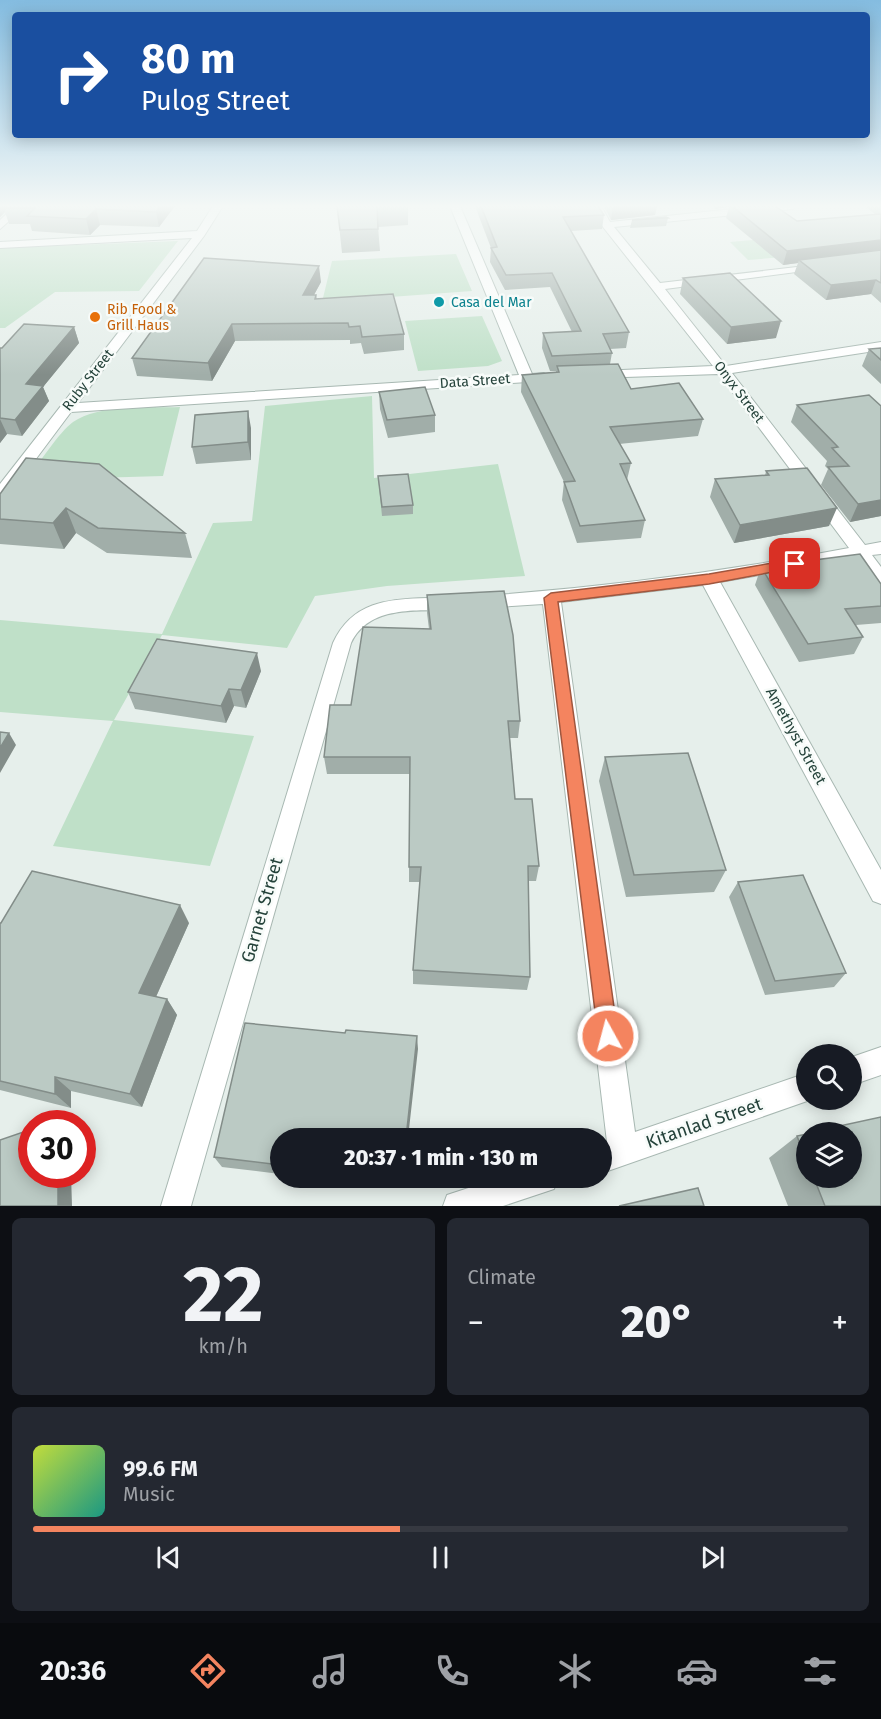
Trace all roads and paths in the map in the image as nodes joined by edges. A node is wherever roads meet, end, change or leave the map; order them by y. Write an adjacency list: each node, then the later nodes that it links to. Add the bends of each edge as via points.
1 (179, 262): 11 (street, Ruby Street)
2 (479, 262): 10 (street)
3 (637, 262): 5 (street, Onyx Street)
4 (834, 264): 5 (street)
5 (657, 287): 7 (street, Onyx Street)
6 (881, 346): 7 (street)
7 (723, 370): 9 (street); 14 (street, Onyx Street)
8 (562, 376): 10 (street, Data Street)
9 (585, 376)
10 (527, 378): 11 (street, Data Street)
11 (67, 408): 12 (street, Ruby Street)
12 (0, 495)
13 (881, 548): 14 (street)
14 (860, 552): 15 (street); 16 (street, Onyx Street)
15 (709, 579): 17 (street); 18 (street, Amethyst Street)
16 (881, 579)
17 (551, 598): 22 (street); 25 (street, Garnet Street, via 391,607 359,619 347,633 336,658)
18 (881, 893)
19 (881, 1061): 20 (street)
20 (862, 1068)
21 (796, 1091): 23 (street, Kitanlad Street)
22 (609, 1128)
23 (612, 1155)
24 (513, 1188): 26 (street)
25 (176, 1206)
26 (458, 1206)

